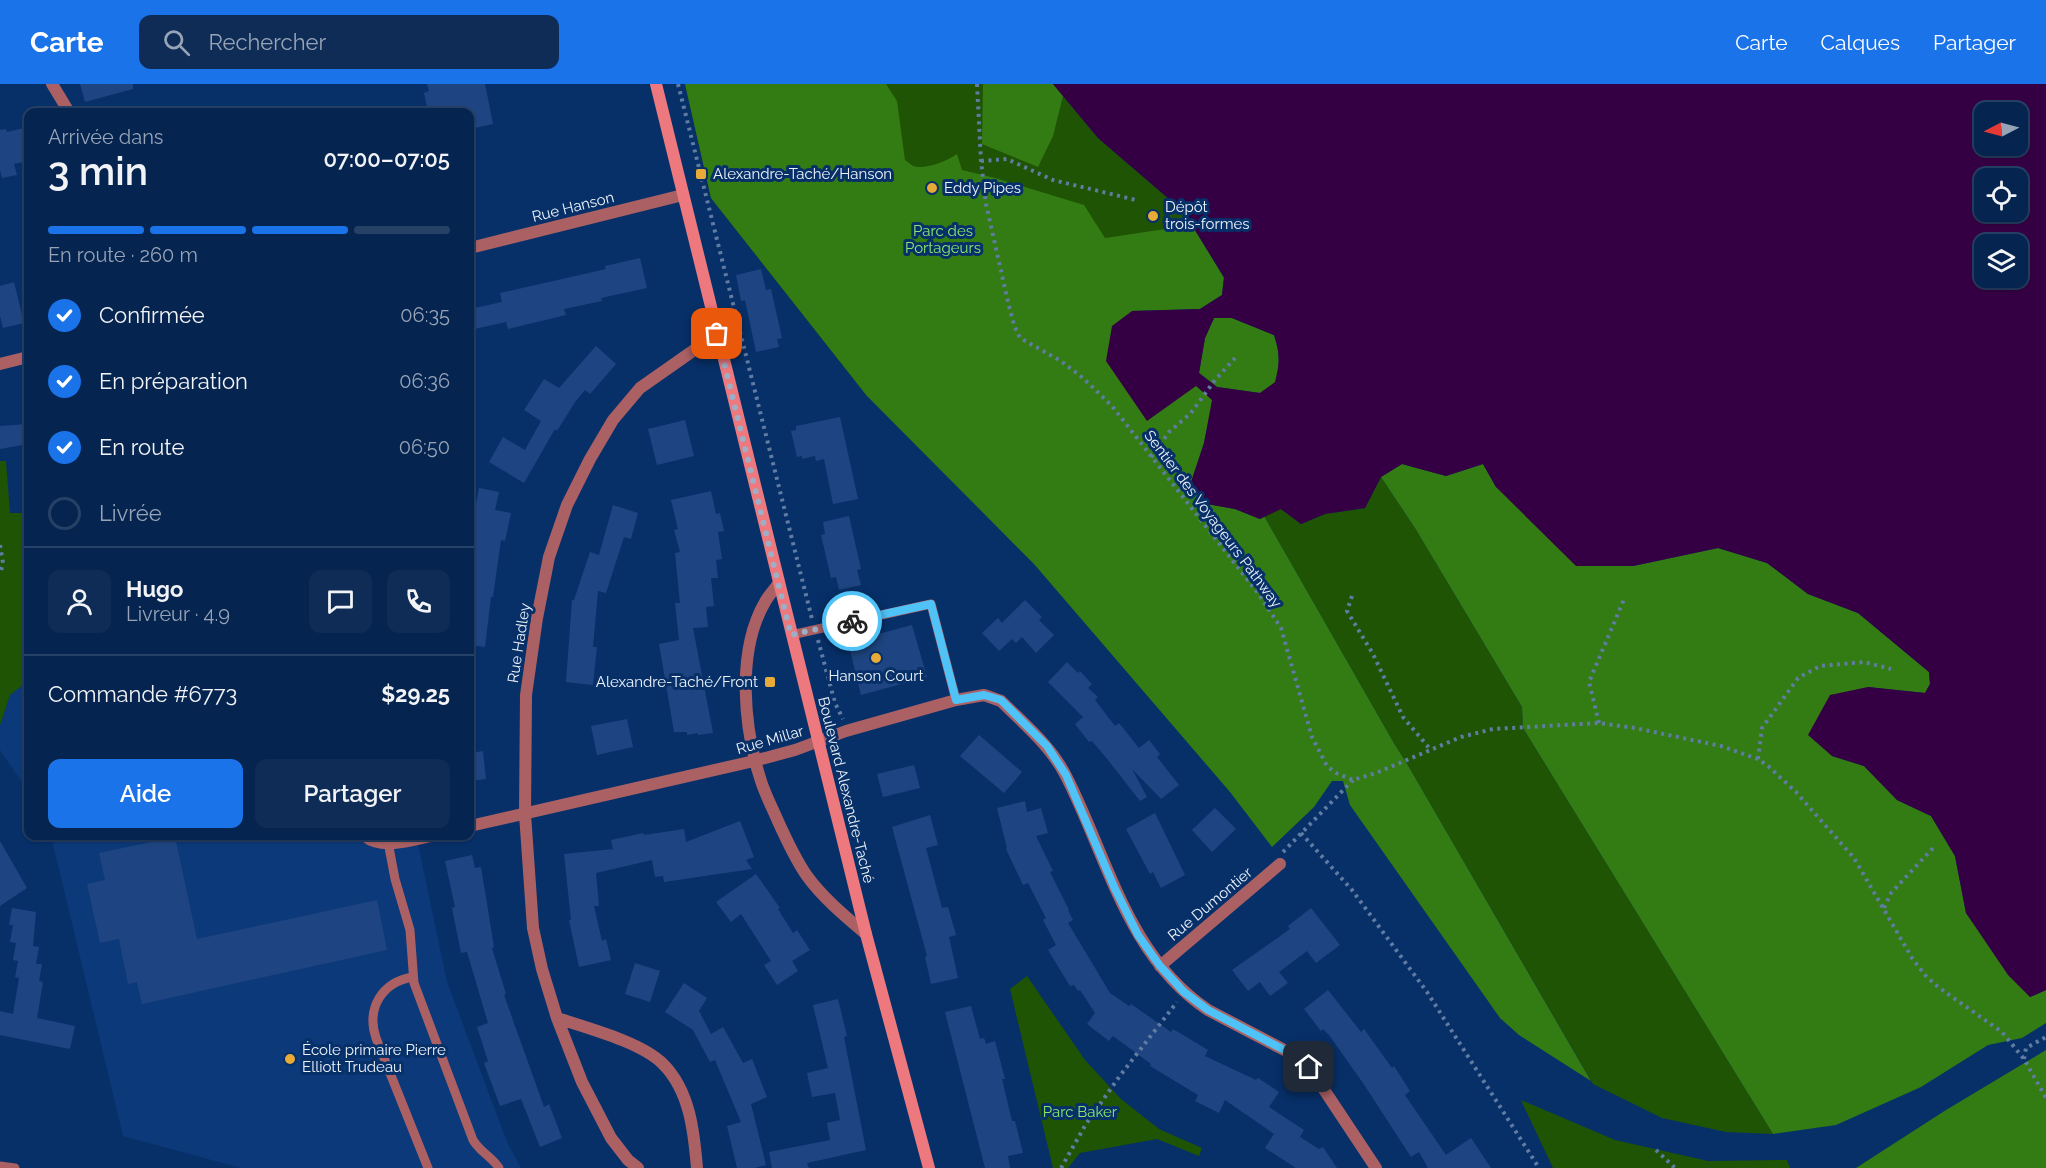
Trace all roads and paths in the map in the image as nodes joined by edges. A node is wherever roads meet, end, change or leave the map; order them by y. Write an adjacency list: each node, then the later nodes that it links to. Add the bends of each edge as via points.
1 (52, 84): 5 (street)
2 (656, 84): 7 (main road, Boulevard Alexandre-Taché)
3 (678, 84): 20 (path)
4 (977, 84): 6 (path, Sentier des Voyageurs Pathway)
5 (67, 108)
6 (981, 161): 8 (path, via 1007,159 1053,180); 14 (path, Sentier des Voyageurs Pathway, via 1008,302 1020,338 1083,378 1112,406)
7 (683, 195): 9 (street, Rue Hanson); 10 (main road, Boulevard Alexandre-Taché)
8 (1136, 200)
9 (474, 247)
10 (717, 334): 17 (main road, Boulevard Alexandre-Taché); 31 (street, Rue Hadley, via 640,388 613,420 567,506 549,557 526,695)
11 (24, 358): 13 (street)
12 (1236, 358): 14 (path, via 1191,413 1169,432)
13 (0, 364)
14 (1151, 458): 30 (path, Sentier des Voyageurs Pathway, via 1281,628 1312,737 1327,766)
15 (0, 545): 16 (path)
16 (0, 574)
17 (778, 584): 21 (main road, Boulevard Alexandre-Taché); 29 (street, via 756,623 745,668)
18 (1352, 596): 27 (path, via 1347,611 1403,717)
19 (1625, 597): 25 (path, via 1589,682)
20 (815, 629): 21 (lane); 23 (lane, via 931,604); 24 (path)
21 (791, 635): 26 (main road, Boulevard Alexandre-Taché)
22 (1891, 669): 28 (path, via 1864,662 1820,666 1798,678 1762,728)
23 (956, 700): 26 (street, Rue Millar); 41 (street, Rue Millar, via 984,695 1001,700 1047,746 1066,775 1138,935)
24 (842, 716)
25 (1599, 723): 27 (path, via 1493,729); 28 (path, via 1721,746)
26 (818, 741): 29 (street, Rue Millar); 40 (main road, Boulevard Alexandre-Taché)
27 (1430, 748): 30 (path)
28 (1758, 759): 39 (path, via 1796,792 1854,858)
29 (754, 760): 31 (street, Rue Millar); 40 (street, via 788,844 807,875 840,913)
30 (1353, 780): 33 (path)
31 (525, 814): 32 (street, Rue Millar); 44 (street, Rue Hadley, via 533,928)
32 (474, 825)
33 (1301, 833): 38 (path, via 1283,851); 58 (path, via 1352,890 1427,992)
34 (378, 840): 36 (street)
35 (408, 840): 36 (street)
36 (388, 842): 42 (lane, via 410,930)
37 (1933, 848): 39 (path, via 1891,893)
38 (1280, 864): 41 (street, Rue Dumontier)
39 (1883, 909): 46 (path, via 1925,975 2002,1032)
40 (866, 934): 55 (main road, Boulevard Alexandre-Taché)
41 (1160, 966): 43 (street, Rue Millar)
42 (413, 977): 51 (lane, via 398,981 385,991 374,1008 372,1020); 52 (lane, via 473,1140)
43 (1184, 992): 56 (path, via 1086,1124); 57 (street, Rue Millar, via 1208,1010 1294,1055 1309,1067)
44 (558, 1018): 53 (street, Rue Hadley, via 598,1114 611,1138); 54 (street, via 636,1047 663,1064 690,1115)
45 (2046, 1036): 46 (path, via 2026,1048)
46 (2024, 1059): 47 (path)
47 (2046, 1098)
48 (1656, 1150): 59 (path)
49 (0, 1166): 50 (lane)
50 (15, 1168)
51 (428, 1168)
52 (500, 1168)
53 (638, 1168)
54 (697, 1168)
55 (929, 1168)
56 (1061, 1168)
57 (1376, 1168)
58 (1539, 1168)
59 (1675, 1168)

